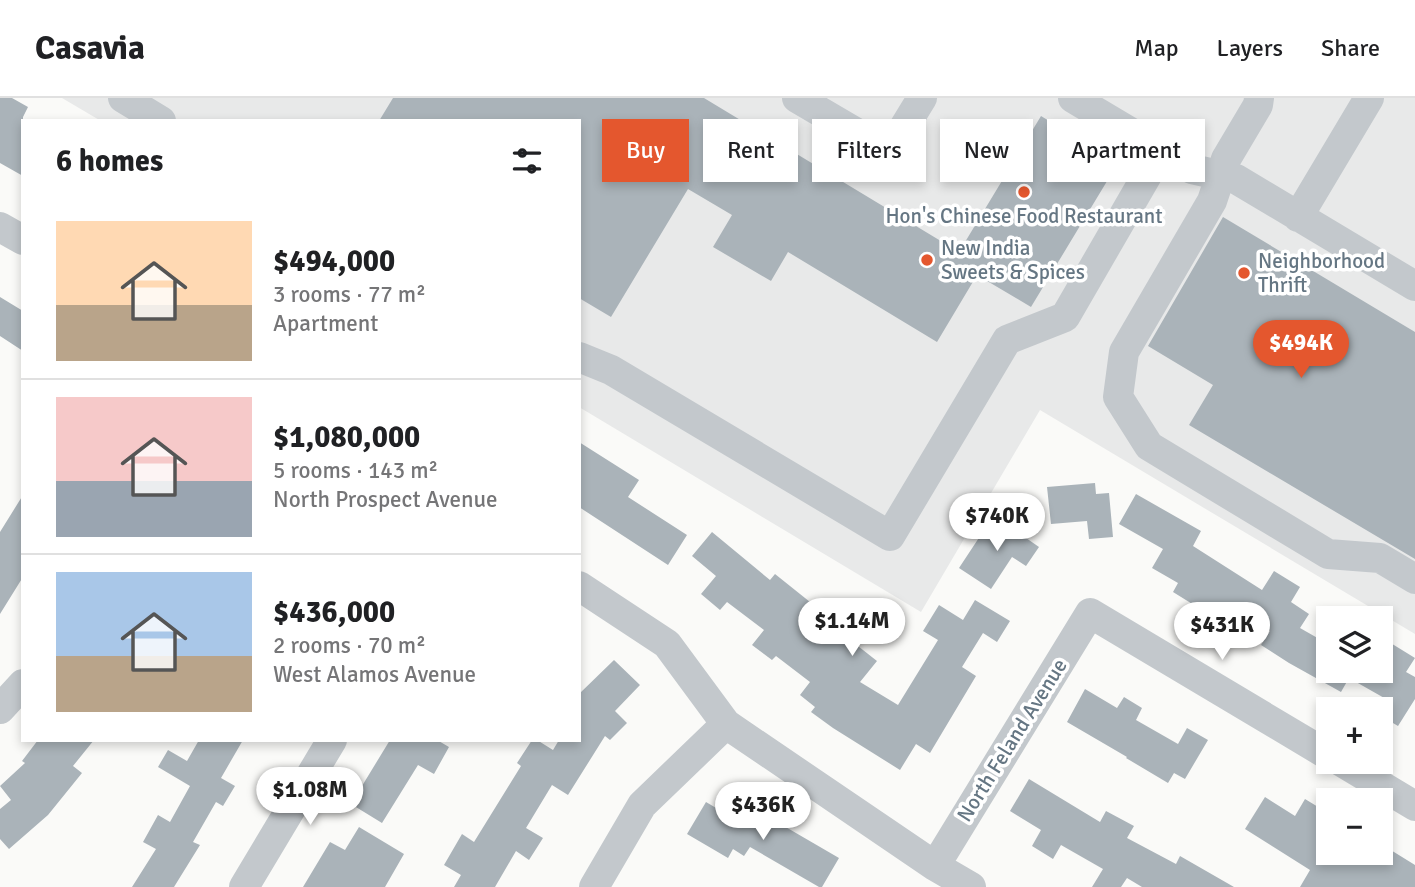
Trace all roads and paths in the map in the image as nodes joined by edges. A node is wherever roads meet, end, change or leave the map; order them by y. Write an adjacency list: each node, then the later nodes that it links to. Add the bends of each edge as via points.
1 (123, 98): 7 (street)
2 (797, 98): 3 (street, via 889,152)
3 (922, 98)
4 (1073, 98): 8 (street)
5 (1259, 98): 10 (street)
6 (1369, 98): 12 (street)
7 (158, 119)
8 (1107, 119)
9 (1205, 172): 10 (street)
10 (1220, 176): 12 (street, via 1236,179); 17 (street, via 1212,201 1124,352 1118,397 1149,446 1328,554 1380,558)
11 (1144, 182): 16 (street, via 1065,317 1007,340 890,537 611,370)
12 (1298, 217): 15 (street)
13 (0, 227): 14 (street)
14 (21, 239)
15 (1415, 286)
16 (581, 358)
17 (1415, 579)
18 (581, 587): 21 (street, via 667,644)
19 (21, 686): 20 (street)
20 (0, 709)
21 (726, 724): 26 (street); 28 (street, via 642,805)
22 (331, 742): 27 (street)
23 (1316, 748): 26 (street, North Feland Avenue, via 1090,614)
24 (1361, 774): 25 (street)
25 (1415, 806)
26 (935, 866): 29 (street)
27 (244, 887)
28 (594, 887)
29 (971, 887)

